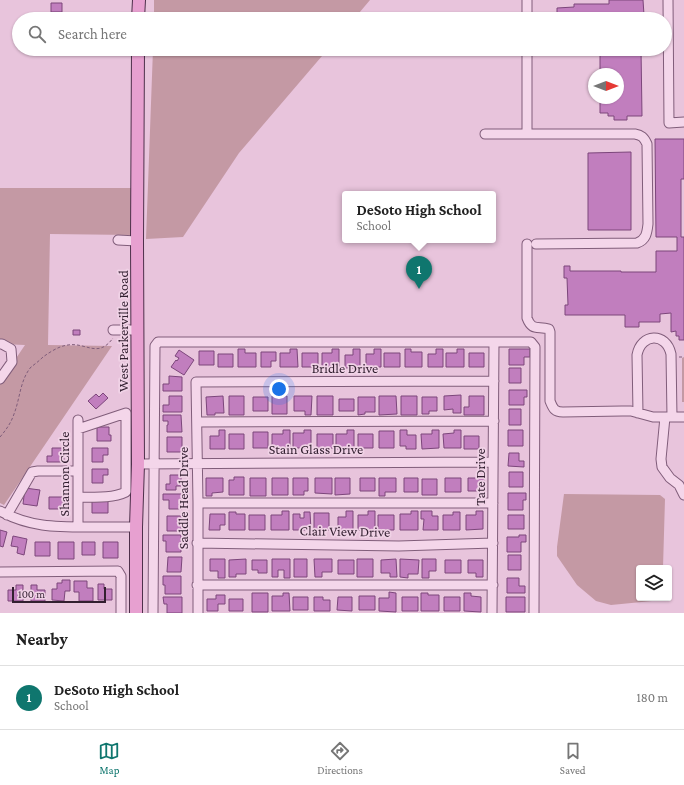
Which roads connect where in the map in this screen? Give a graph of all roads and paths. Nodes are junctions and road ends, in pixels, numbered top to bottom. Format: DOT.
graph roads {
  1 [pos="138,0"];
  2 [pos="527,0"];
  3 [pos="668,0"];
  4 [pos="138,12"];
  5 [pos="527,12"];
  6 [pos="668,12"];
  7 [pos="138,56"];
  8 [pos="527,56"];
  9 [pos="668,56"];
  10 [pos="684,122"];
  11 [pos="527,133"];
  12 [pos="485,134"];
  13 [pos="118,240"];
  14 [pos="137,241"];
  15 [pos="115,330"];
  16 [pos="137,330"];
  17 [pos="494,342"];
  18 [pos="0,344"];
  19 [pos="675,357"];
  20 [pos="683,357"];
  21 [pos="0,380"];
  22 [pos="494,381"];
  23 [pos="196,382"];
  24 [pos="638,413"];
  25 [pos="668,417"];
  26 [pos="684,417"];
  27 [pos="197,422"];
  28 [pos="494,422"];
  29 [pos="0,437"];
  30 [pos="493,462"];
  31 [pos="197,463"];
  32 [pos="138,464"];
  33 [pos="155,464"];
  34 [pos="78,471"];
  35 [pos="684,495"];
  36 [pos="78,497"];
  37 [pos="198,503"];
  38 [pos="493,503"];
  39 [pos="3,513"];
  40 [pos="78,527"];
  41 [pos="136,527"];
  42 [pos="197,543"];
  43 [pos="493,543"];
  44 [pos="0,572"];
  45 [pos="197,585"];
  46 [pos="493,585"];
  47 [pos="121,613"];
  48 [pos="136,613"];
  49 [pos="153,613"];
  50 [pos="198,613"];
  51 [pos="492,613"];
  52 [pos="534,613"];
  1 -- 4 [label="main road"];
  2 -- 5 [label="street"];
  3 -- 6 [label="street"];
  7 -- 14 [label="main road, West Parkerville Road"];
  8 -- 11 [label="street"];
  9 -- 10 [label="street"];
  11 -- 12 [label="street"];
  11 -- 24 [label="street"];
  13 -- 14 [label="street"];
  14 -- 16 [label="main road, West Parkerville Road"];
  15 -- 16 [label="street"];
  15 -- 29 [label="path"];
  16 -- 32 [label="main road, West Parkerville Road"];
  17 -- 22 [label="street, Tate Drive"];
  17 -- 33 [label="street"];
  17 -- 52 [label="street"];
  18 -- 21 [label="street"];
  19 -- 20 [label="path"];
  22 -- 23 [label="street, Bridle Drive"];
  22 -- 28 [label="street, Tate Drive"];
  23 -- 27 [label="street, Saddle Head Drive"];
  24 -- 25 [label="street"];
  24 -- 25 [label="street"];
  25 -- 26 [label="street"];
  25 -- 35 [label="street"];
  27 -- 28 [label="street"];
  27 -- 31 [label="street, Saddle Head Drive"];
  28 -- 30 [label="street, Tate Drive"];
  30 -- 31 [label="street, Stain Glass Drive"];
  30 -- 38 [label="street, Tate Drive"];
  31 -- 33 [label="street, Stain Glass Drive"];
  31 -- 37 [label="street, Saddle Head Drive"];
  32 -- 33 [label="street, Stain Glass Drive"];
  32 -- 41 [label="main road, West Parkerville Road"];
  33 -- 49 [label="street"];
  34 -- 36 [label="street, Shannon Circle"];
  34 -- 36 [label="street, Shannon Circle"];
  34 -- 39 [label="street"];
  36 -- 40 [label="street, Shannon Circle"];
  37 -- 38 [label="street"];
  37 -- 42 [label="street, Saddle Head Drive"];
  38 -- 43 [label="street, Tate Drive"];
  39 -- 40 [label="street"];
  40 -- 41 [label="street"];
  41 -- 48 [label="main road, West Parkerville Road"];
  42 -- 43 [label="street, Clair View Drive"];
  42 -- 45 [label="street, Saddle Head Drive"];
  43 -- 46 [label="street, Tate Drive"];
  44 -- 47 [label="street"];
  45 -- 46 [label="street"];
  45 -- 50 [label="street, Saddle Head Drive"];
  46 -- 51 [label="street, Tate Drive"];
}
